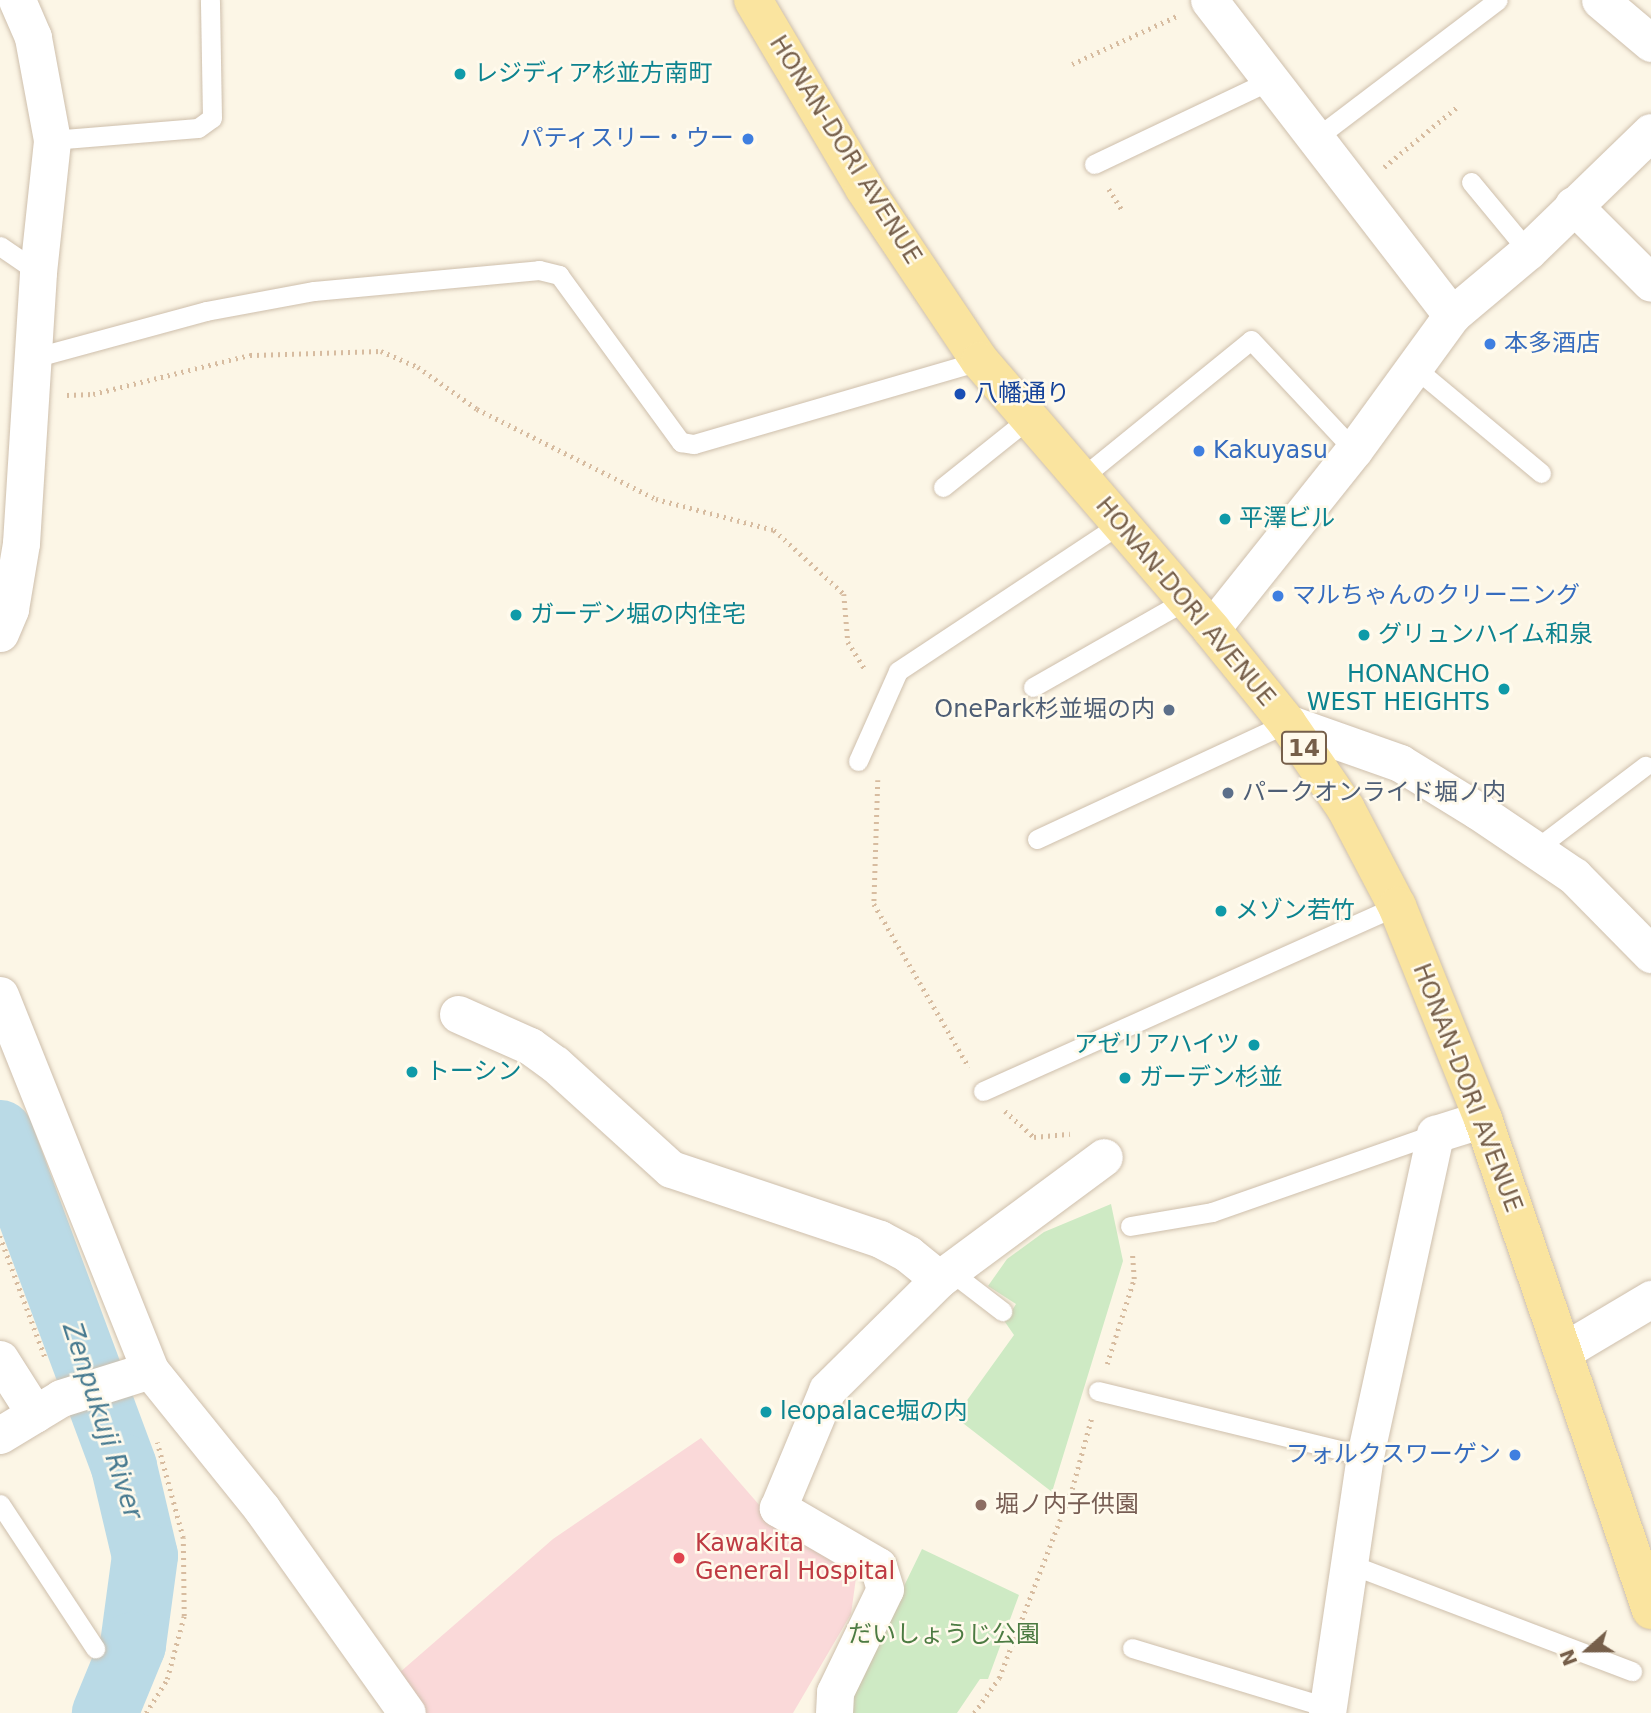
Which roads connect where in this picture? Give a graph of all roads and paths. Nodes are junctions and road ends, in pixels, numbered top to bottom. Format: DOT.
graph roads {
  1 [pos="17,0"];
  2 [pos="210,0"];
  3 [pos="754,0"];
  4 [pos="1210,0"];
  5 [pos="1498,0"];
  6 [pos="1600,0"];
  7 [pos="1651,43"];
  8 [pos="1072,64"];
  9 [pos="1271,80"];
  10 [pos="1457,107"];
  11 [pos="1651,132"];
  12 [pos="1316,138"];
  13 [pos="52,140"];
  14 [pos="1094,164"];
  15 [pos="1471,182"];
  16 [pos="1356,189"];
  17 [pos="1573,205"];
  18 [pos="0,246"];
  19 [pos="1528,251"];
  20 [pos="38,272"];
  21 [pos="1651,283"];
  22 [pos="1452,315"];
  23 [pos="33,358"];
  24 [pos="980,362"];
  25 [pos="1415,368"];
  26 [pos="31,397"];
  27 [pos="1028,419"];
  28 [pos="1354,450"];
  29 [pos="1541,472"];
  30 [pos="1080,479"];
  31 [pos="943,486"];
  32 [pos="1120,524"];
  33 [pos="1186,600"];
  34 [pos="1211,629"];
  35 [pos="0,633"];
  36 [pos="866,671"];
  37 [pos="1033,687"];
  38 [pos="1287,723"];
  39 [pos="858,761"];
  40 [pos="1645,766"];
  41 [pos="1037,839"];
  42 [pos="1534,851"];
  43 [pos="1397,905"];
  44 [pos="1650,951"];
  45 [pos="0,996"];
  46 [pos="458,1014"];
  47 [pos="983,1091"];
  48 [pos="1483,1119"];
  49 [pos="1435,1134"];
  50 [pos="1104,1157"];
  51 [pos="1130,1226"];
  52 [pos="0,1236"];
  53 [pos="945,1275"];
  54 [pos="1651,1299"];
  55 [pos="1002,1311"];
  56 [pos="1562,1352"];
  57 [pos="0,1359"];
  58 [pos="141,1373"];
  59 [pos="1098,1391"];
  60 [pos="48,1406"];
  61 [pos="0,1435"];
  62 [pos="155,1437"];
  63 [pos="1366,1456"];
  64 [pos="0,1504"];
  65 [pos="1347,1563"];
  66 [pos="1651,1610"];
  67 [pos="1132,1647"];
  68 [pos="96,1648"];
  69 [pos="1632,1671"];
  70 [pos="1331,1712"];
  71 [pos="146,1713"];
  72 [pos="407,1713"];
  73 [pos="834,1713"];
  1 -- 13 [label="street"];
  2 -- 13 [label="lane"];
  3 -- 24 [label="main road, HONAN-DORI AVENUE / 14"];
  4 -- 8 [label="path"];
  4 -- 9 [label="street"];
  5 -- 12 [label="lane"];
  6 -- 7 [label="street"];
  9 -- 12 [label="street"];
  9 -- 14 [label="lane"];
  10 -- 16 [label="path"];
  11 -- 17 [label="street"];
  12 -- 16 [label="street"];
  13 -- 20 [label="street"];
  15 -- 19 [label="lane"];
  16 -- 22 [label="street"];
  17 -- 19 [label="street"];
  17 -- 21 [label="street"];
  18 -- 20 [label="lane"];
  19 -- 22 [label="street"];
  20 -- 23 [label="street"];
  22 -- 25 [label="street"];
  23 -- 24 [label="lane"];
  23 -- 26 [label="street"];
  24 -- 27 [label="main road, HONAN-DORI AVENUE / 14"];
  25 -- 28 [label="street"];
  25 -- 29 [label="lane"];
  26 -- 35 [label="street"];
  26 -- 36 [label="path"];
  27 -- 30 [label="main road, HONAN-DORI AVENUE / 14"];
  27 -- 31 [label="lane"];
  28 -- 30 [label="lane"];
  28 -- 34 [label="street"];
  30 -- 32 [label="main road, HONAN-DORI AVENUE / 14"];
  32 -- 33 [label="main road, HONAN-DORI AVENUE / 14"];
  32 -- 39 [label="lane"];
  33 -- 34 [label="main road, HONAN-DORI AVENUE / 14"];
  33 -- 37 [label="lane"];
  34 -- 38 [label="main road, HONAN-DORI AVENUE / 14"];
  38 -- 41 [label="lane"];
  38 -- 42 [label="street"];
  38 -- 43 [label="main road, HONAN-DORI AVENUE / 14"];
  40 -- 42 [label="lane"];
  42 -- 44 [label="street"];
  43 -- 47 [label="lane"];
  43 -- 48 [label="main road, HONAN-DORI AVENUE / 14"];
  45 -- 58 [label="street"];
  46 -- 53 [label="street"];
  48 -- 49 [label="street"];
  48 -- 56 [label="main road, HONAN-DORI AVENUE / 14"];
  49 -- 51 [label="lane"];
  49 -- 63 [label="street"];
  50 -- 53 [label="street"];
  52 -- 60 [label="path"];
  53 -- 55 [label="lane"];
  53 -- 73 [label="street"];
  54 -- 56 [label="street"];
  56 -- 66 [label="main road, HONAN-DORI AVENUE / 14"];
  57 -- 60 [label="street"];
  58 -- 60 [label="street"];
  58 -- 72 [label="street"];
  59 -- 63 [label="lane"];
  60 -- 61 [label="street"];
  62 -- 71 [label="path"];
  63 -- 65 [label="street"];
  64 -- 68 [label="lane"];
  65 -- 69 [label="lane"];
  65 -- 70 [label="street"];
  67 -- 70 [label="lane"];
}
